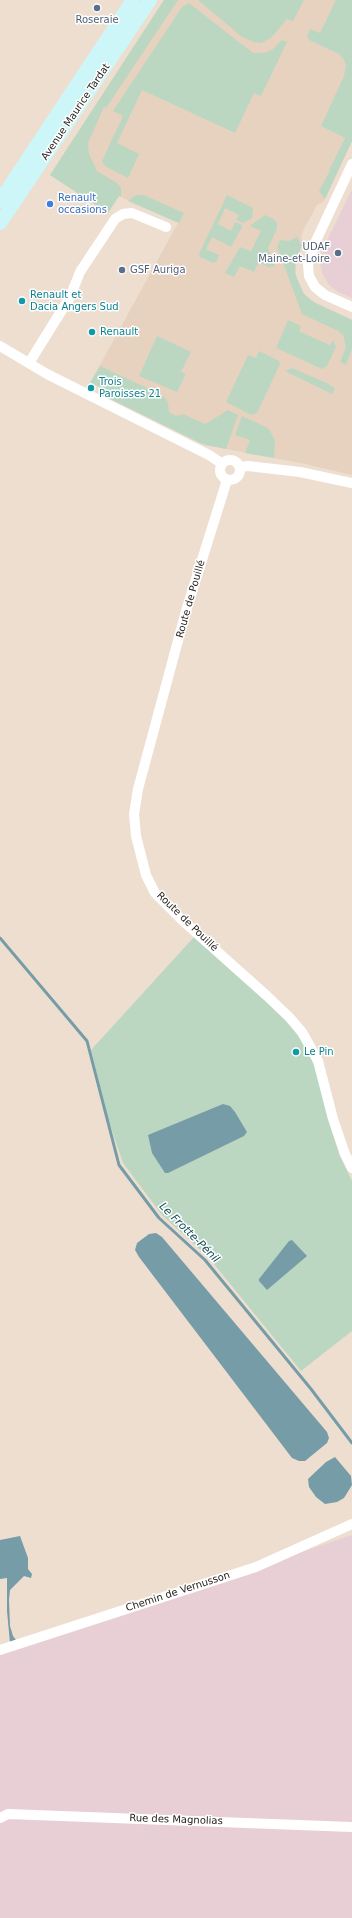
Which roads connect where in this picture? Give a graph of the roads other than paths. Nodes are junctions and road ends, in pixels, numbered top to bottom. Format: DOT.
graph roads {
  1 [pos="133,0"];
  2 [pos="150,0"];
  3 [pos="352,164"];
  4 [pos="0,201"];
  5 [pos="0,223"];
  6 [pos="166,227"];
  7 [pos="352,307"];
  8 [pos="0,346"];
  9 [pos="29,363"];
  10 [pos="221,463"];
  11 [pos="240,468"];
  12 [pos="227,480"];
  13 [pos="352,483"];
  14 [pos="352,1168"];
  15 [pos="352,1524"];
  16 [pos="0,1650"];
  17 [pos="0,1818"];
  18 [pos="352,1827"];
  1 -- 4 [label="street, Avenue Maurice Tardat"];
  2 -- 5 [label="street, Avenue Maurice Tardat"];
  3 -- 7 [label="street"];
  6 -- 9 [label="street"];
  8 -- 9 [label="street"];
  9 -- 10 [label="street"];
  10 -- 11 [label="street"];
  10 -- 12 [label="street"];
  11 -- 12 [label="street"];
  11 -- 13 [label="street"];
  12 -- 14 [label="street, Route de Pouillé"];
  15 -- 16 [label="street, Chemin de Vernusson"];
  17 -- 18 [label="street, Rue des Magnolias"];
}
